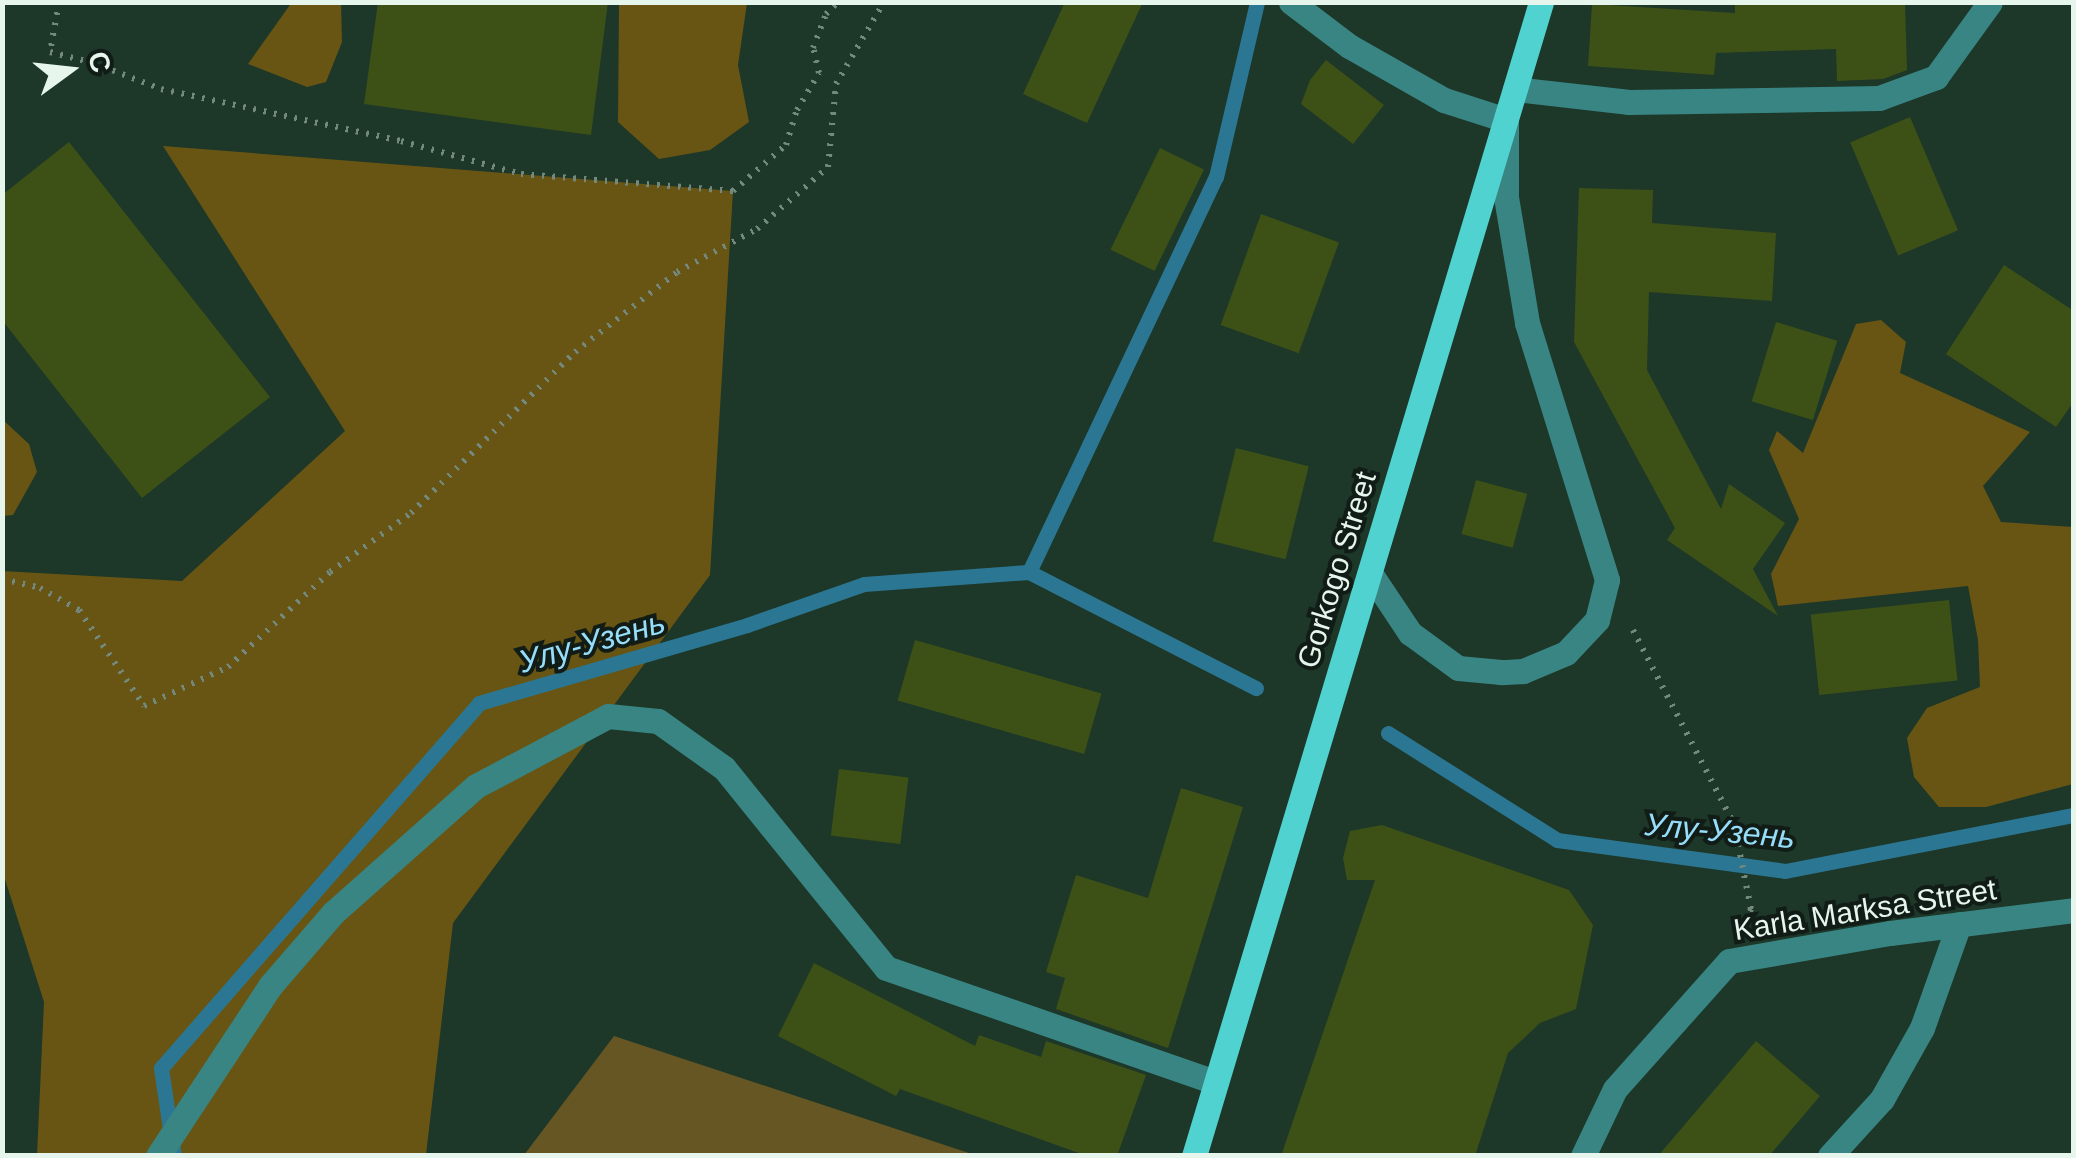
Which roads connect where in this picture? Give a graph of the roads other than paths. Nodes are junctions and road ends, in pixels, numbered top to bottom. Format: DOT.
graph roads {
  1 [pos="1291,2"];
  2 [pos="1541,2"];
  3 [pos="1990,2"];
  4 [pos="1515,89"];
  5 [pos="1506,120"];
  6 [pos="1370,573"];
  7 [pos="2074,910"];
  8 [pos="1959,924"];
  9 [pos="1216,1082"];
  10 [pos="158,1156"];
  11 [pos="1194,1156"];
  12 [pos="1583,1156"];
  13 [pos="1830,1156"];
  1 -- 5 [label="street"];
  2 -- 4 [label="main road, Gorkogo Street"];
  3 -- 4 [label="street"];
  4 -- 5 [label="main road, Gorkogo Street"];
  5 -- 6 [label="main road, Gorkogo Street"];
  5 -- 6 [label="street"];
  6 -- 9 [label="main road, Gorkogo Street"];
  7 -- 8 [label="street, Karla Marksa Street"];
  8 -- 12 [label="street, Karla Marksa Street"];
  8 -- 13 [label="street"];
  9 -- 10 [label="street"];
  9 -- 11 [label="main road, Gorkogo Street"];
}
